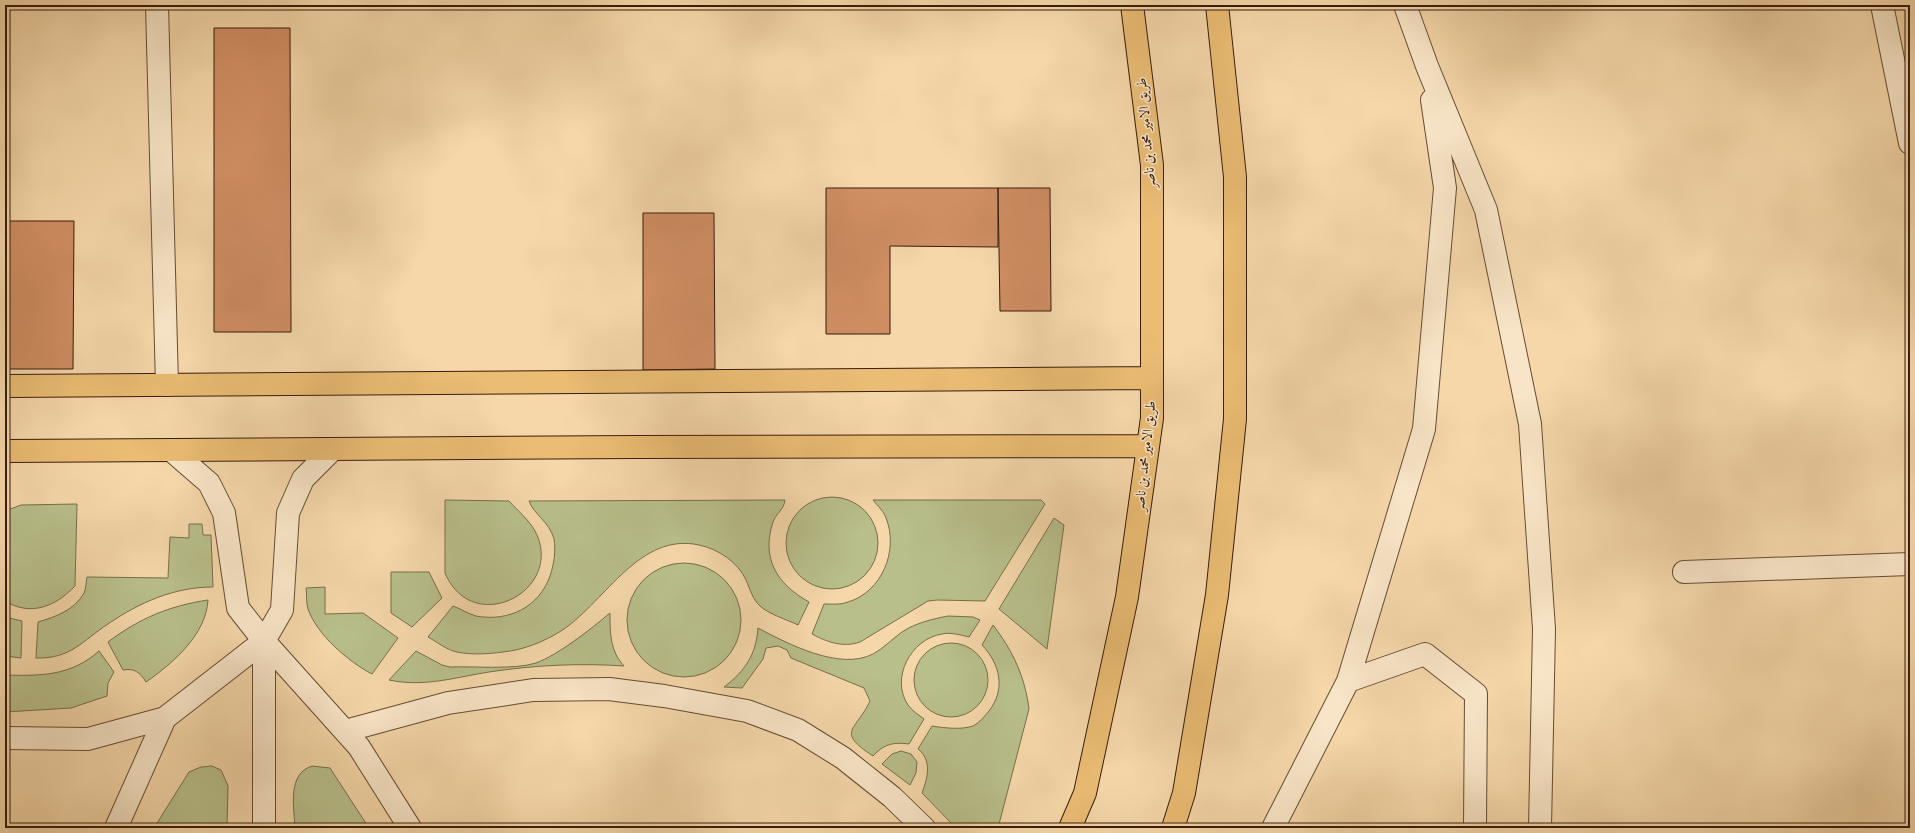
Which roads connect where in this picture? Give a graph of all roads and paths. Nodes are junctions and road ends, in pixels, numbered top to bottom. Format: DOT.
graph roads {
  1 [pos="157,5"];
  2 [pos="1132,5"];
  3 [pos="1217,5"];
  4 [pos="1405,5"];
  5 [pos="1882,5"];
  6 [pos="1901,46"];
  7 [pos="1427,66"];
  8 [pos="1910,143"];
  9 [pos="1152,378"];
  10 [pos="167,385"];
  11 [pos="5,386"];
  12 [pos="1148,446"];
  13 [pos="333,449"];
  14 [pos="170,450"];
  15 [pos="5,451"];
  16 [pos="1910,564"];
  17 [pos="1684,572"];
  18 [pos="264,641"];
  19 [pos="1348,681"];
  20 [pos="165,718"];
  21 [pos="345,731"];
  22 [pos="5,738"];
  23 [pos="116,828"];
  24 [pos="264,828"];
  25 [pos="410,828"];
  26 [pos="924,828"];
  27 [pos="1070,828"];
  28 [pos="1172,828"];
  29 [pos="1273,828"];
  30 [pos="1475,828"];
  31 [pos="1540,828"];
  1 -- 10 [label="street"];
  2 -- 9 [label="main road, طريق الامير محمد بن ناصر"];
  3 -- 28 [label="main road"];
  4 -- 7 [label="street"];
  5 -- 6 [label="street"];
  6 -- 8 [label="street"];
  7 -- 19 [label="street"];
  7 -- 31 [label="street"];
  9 -- 10 [label="main road"];
  9 -- 12 [label="main road, طريق الامير محمد بن ناصر"];
  10 -- 11 [label="main road"];
  12 -- 13 [label="main road"];
  12 -- 27 [label="main road, طريق الامير محمد بن ناصر"];
  13 -- 14 [label="main road"];
  13 -- 18 [label="street"];
  14 -- 15 [label="main road"];
  14 -- 18 [label="street"];
  16 -- 17 [label="street"];
  18 -- 20 [label="street"];
  18 -- 21 [label="street"];
  18 -- 24 [label="street"];
  19 -- 29 [label="street"];
  19 -- 30 [label="street"];
  20 -- 22 [label="street"];
  20 -- 23 [label="street"];
  21 -- 25 [label="street"];
  21 -- 26 [label="street"];
}
